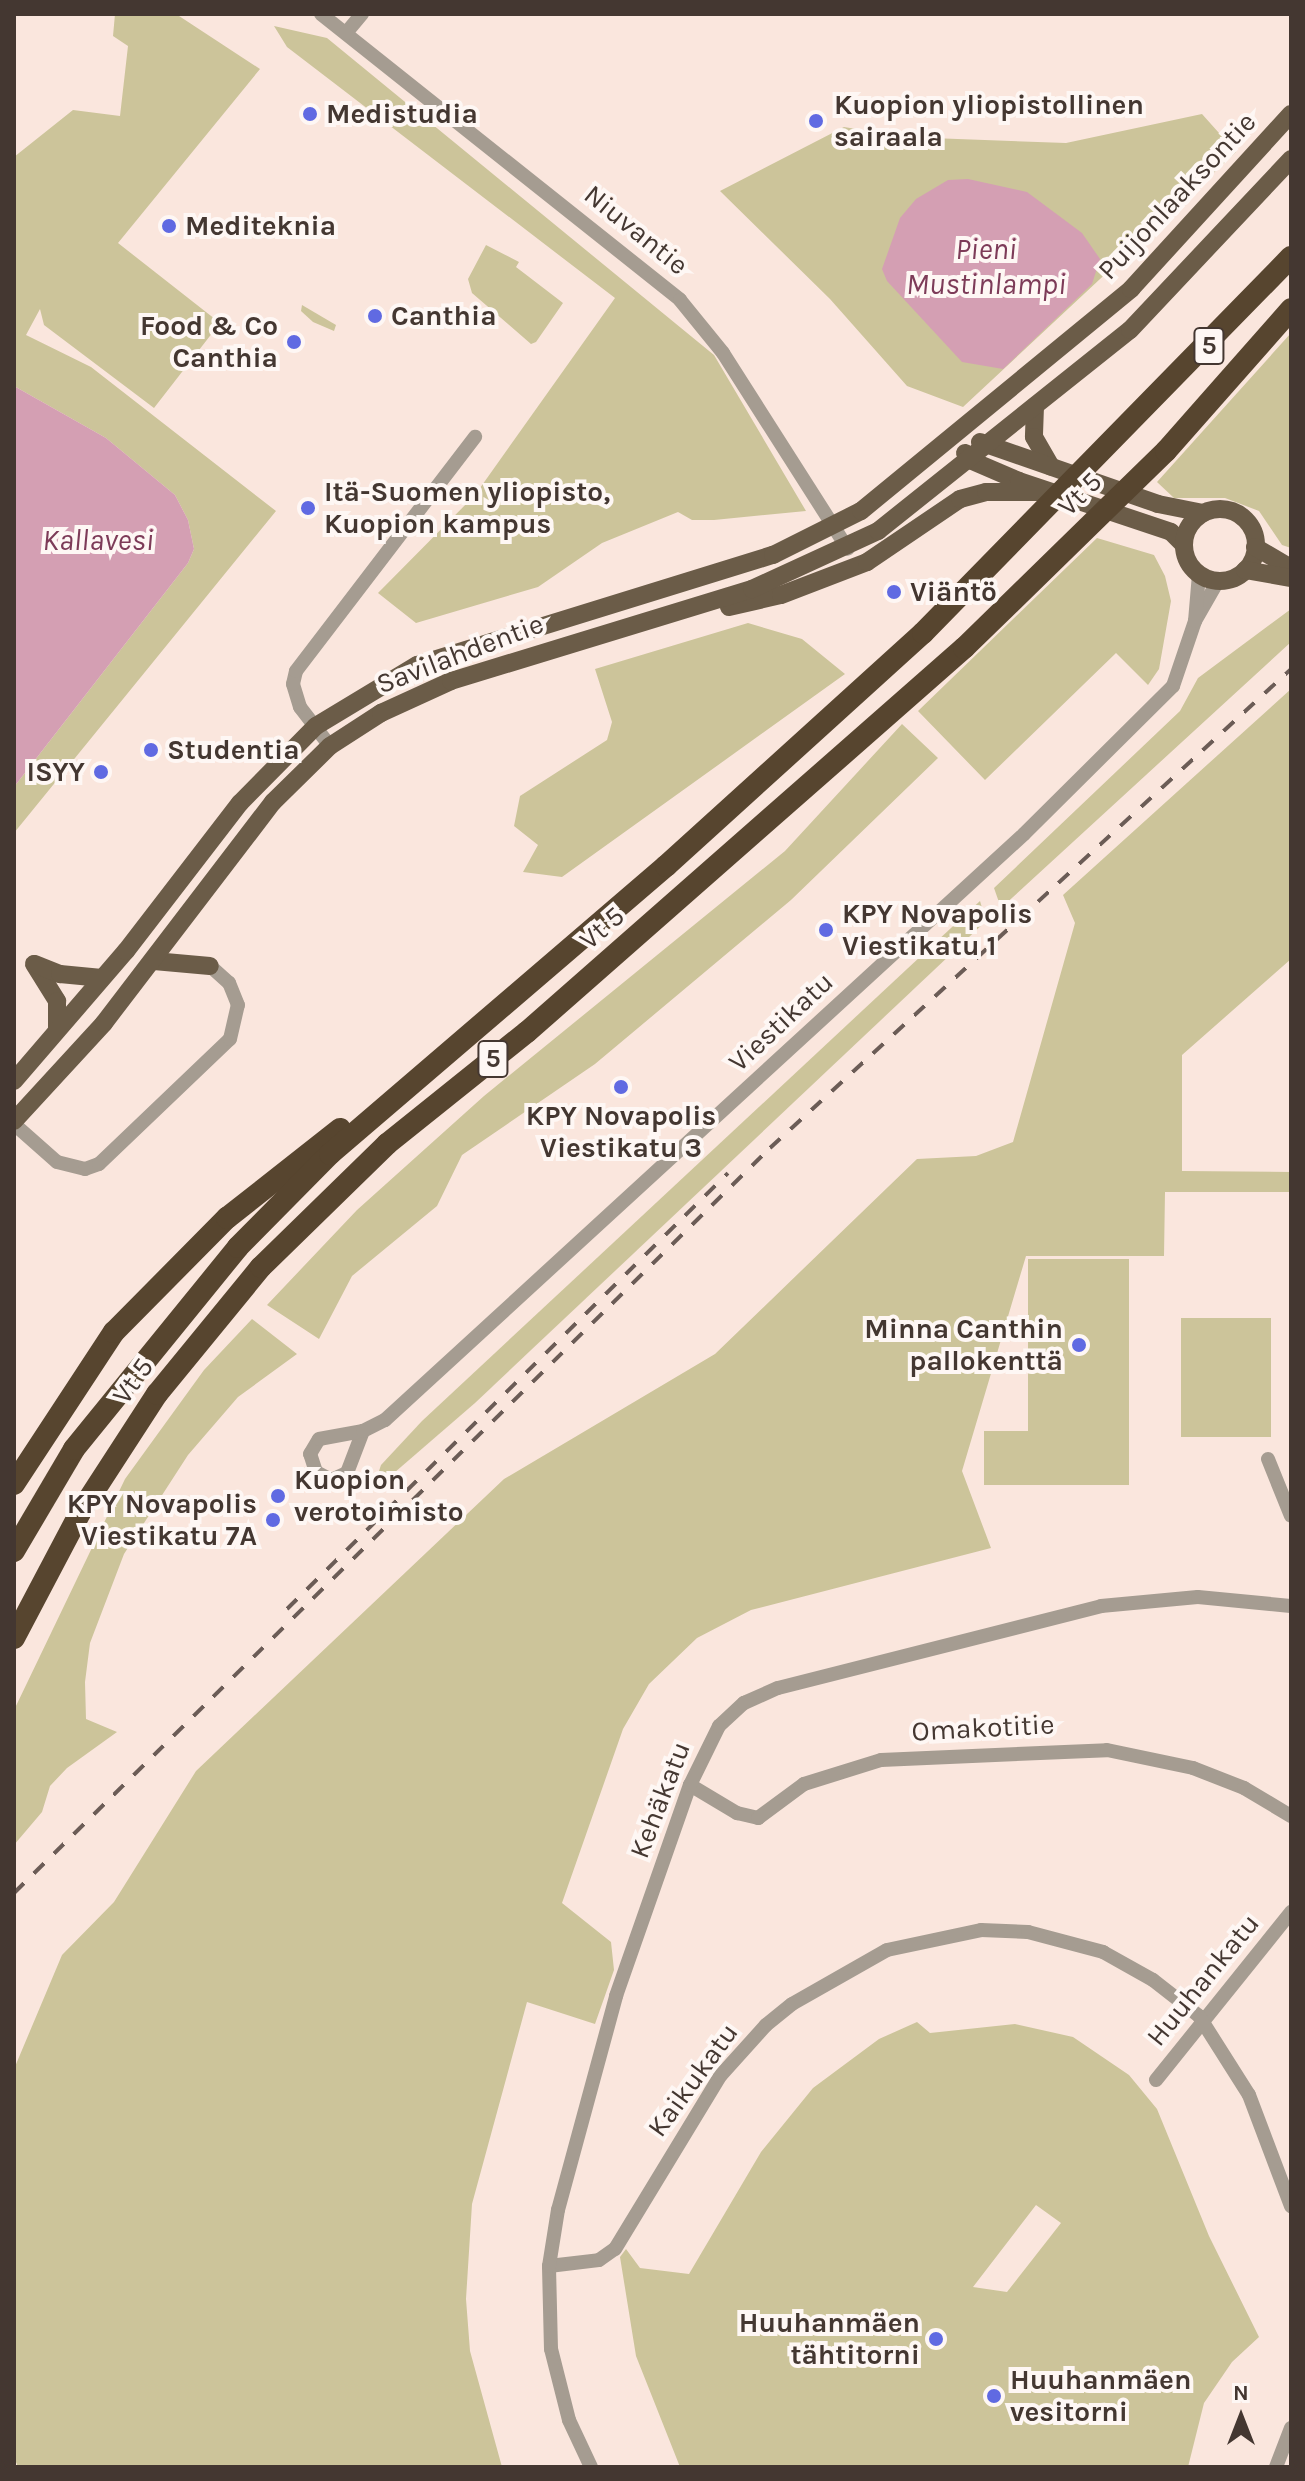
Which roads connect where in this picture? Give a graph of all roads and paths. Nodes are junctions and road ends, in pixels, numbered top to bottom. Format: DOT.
graph roads {
  1 [pos="321,14"];
  2 [pos="362,14"];
  3 [pos="346,33"];
  4 [pos="1291,114"];
  5 [pos="1291,159"];
  6 [pos="1291,257"];
  7 [pos="1291,309"];
  8 [pos="1035,406"];
  9 [pos="475,437"];
  10 [pos="954,437"];
  11 [pos="989,444"];
  12 [pos="970,460"];
  13 [pos="1051,467"];
  14 [pos="1050,492"];
  15 [pos="1203,513"];
  16 [pos="832,528"];
  17 [pos="1184,545"];
  18 [pos="1255,547"];
  19 [pos="848,549"];
  20 [pos="1291,568"];
  21 [pos="1245,570"];
  22 [pos="1199,574"];
  23 [pos="1291,578"];
  24 [pos="1218,581"];
  25 [pos="1195,621"];
  26 [pos="630,625"];
  27 [pos="316,726"];
  28 [pos="330,746"];
  29 [pos="181,926"];
  30 [pos="154,961"];
  31 [pos="210,966"];
  32 [pos="102,978"];
  33 [pos="57,1029"];
  34 [pos="14,1081"];
  35 [pos="411,1083"];
  36 [pos="17,1119"];
  37 [pos="363,1431"];
  38 [pos="1268,1459"];
  39 [pos="14,1484"];
  40 [pos="1291,1516"];
  41 [pos="14,1551"];
  42 [pos="1291,1606"];
  43 [pos="14,1638"];
  44 [pos="690,1785"];
  45 [pos="1291,1816"];
  46 [pos="1291,1912"];
  47 [pos="1204,2020"];
  48 [pos="1156,2080"];
  49 [pos="1291,2206"];
  50 [pos="549,2266"];
  51 [pos="1291,2428"];
  52 [pos="591,2467"];
  53 [pos="1276,2467"];
  1 -- 3 [label="street, Niuvantie"];
  2 -- 3 [label="street"];
  3 -- 16 [label="street, Niuvantie"];
  4 -- 10 [label="main road, Puijonlaaksontie"];
  5 -- 8 [label="main road, Puijonlaaksontie"];
  6 -- 35 [label="highway, Vt 5 / 5"];
  7 -- 43 [label="highway, Vt 5 / 5"];
  8 -- 11 [label="main road, Puijonlaaksontie"];
  8 -- 13 [label="main road"];
  9 -- 27 [label="street"];
  10 -- 11 [label="main road"];
  10 -- 12 [label="main road"];
  10 -- 16 [label="main road, Savilahdentie"];
  11 -- 12 [label="main road, Puijonlaaksontie"];
  11 -- 13 [label="main road"];
  12 -- 14 [label="main road"];
  12 -- 19 [label="main road, Savilahdentie"];
  13 -- 15 [label="main road"];
  14 -- 17 [label="main road"];
  14 -- 26 [label="main road"];
  15 -- 17 [label="main road"];
  15 -- 18 [label="main road"];
  16 -- 19 [label="street, Niuvantie"];
  16 -- 27 [label="main road, Savilahdentie"];
  17 -- 22 [label="main road"];
  18 -- 20 [label="main road"];
  18 -- 21 [label="main road"];
  19 -- 26 [label="main road, Savilahdentie"];
  21 -- 23 [label="main road"];
  21 -- 24 [label="main road"];
  22 -- 24 [label="main road"];
  22 -- 25 [label="street, Viestikatu"];
  24 -- 25 [label="street, Viestikatu"];
  25 -- 37 [label="street, Viestikatu"];
  26 -- 28 [label="main road, Savilahdentie"];
  27 -- 28 [label="street"];
  27 -- 32 [label="main road, Savilahdentie"];
  28 -- 29 [label="main road, Savilahdentie"];
  29 -- 30 [label="main road, Savilahdentie"];
  29 -- 31 [label="main road"];
  30 -- 31 [label="main road"];
  30 -- 36 [label="main road, Savilahdentie"];
  31 -- 36 [label="street"];
  32 -- 33 [label="main road, Savilahdentie"];
  32 -- 33 [label="main road"];
  33 -- 34 [label="main road, Savilahdentie"];
  35 -- 39 [label="highway"];
  35 -- 41 [label="highway, Vt 5 / 5"];
  38 -- 40 [label="street"];
  42 -- 44 [label="street, Kehäkatu"];
  44 -- 45 [label="street, Omakotitie"];
  44 -- 50 [label="street, Kehäkatu"];
  46 -- 47 [label="street, Huuhankatu"];
  47 -- 48 [label="street, Huuhankatu"];
  47 -- 49 [label="street, Kaikukatu"];
  47 -- 50 [label="street, Kaikukatu"];
  50 -- 52 [label="street, Kehäkatu"];
  51 -- 53 [label="street"];
}
